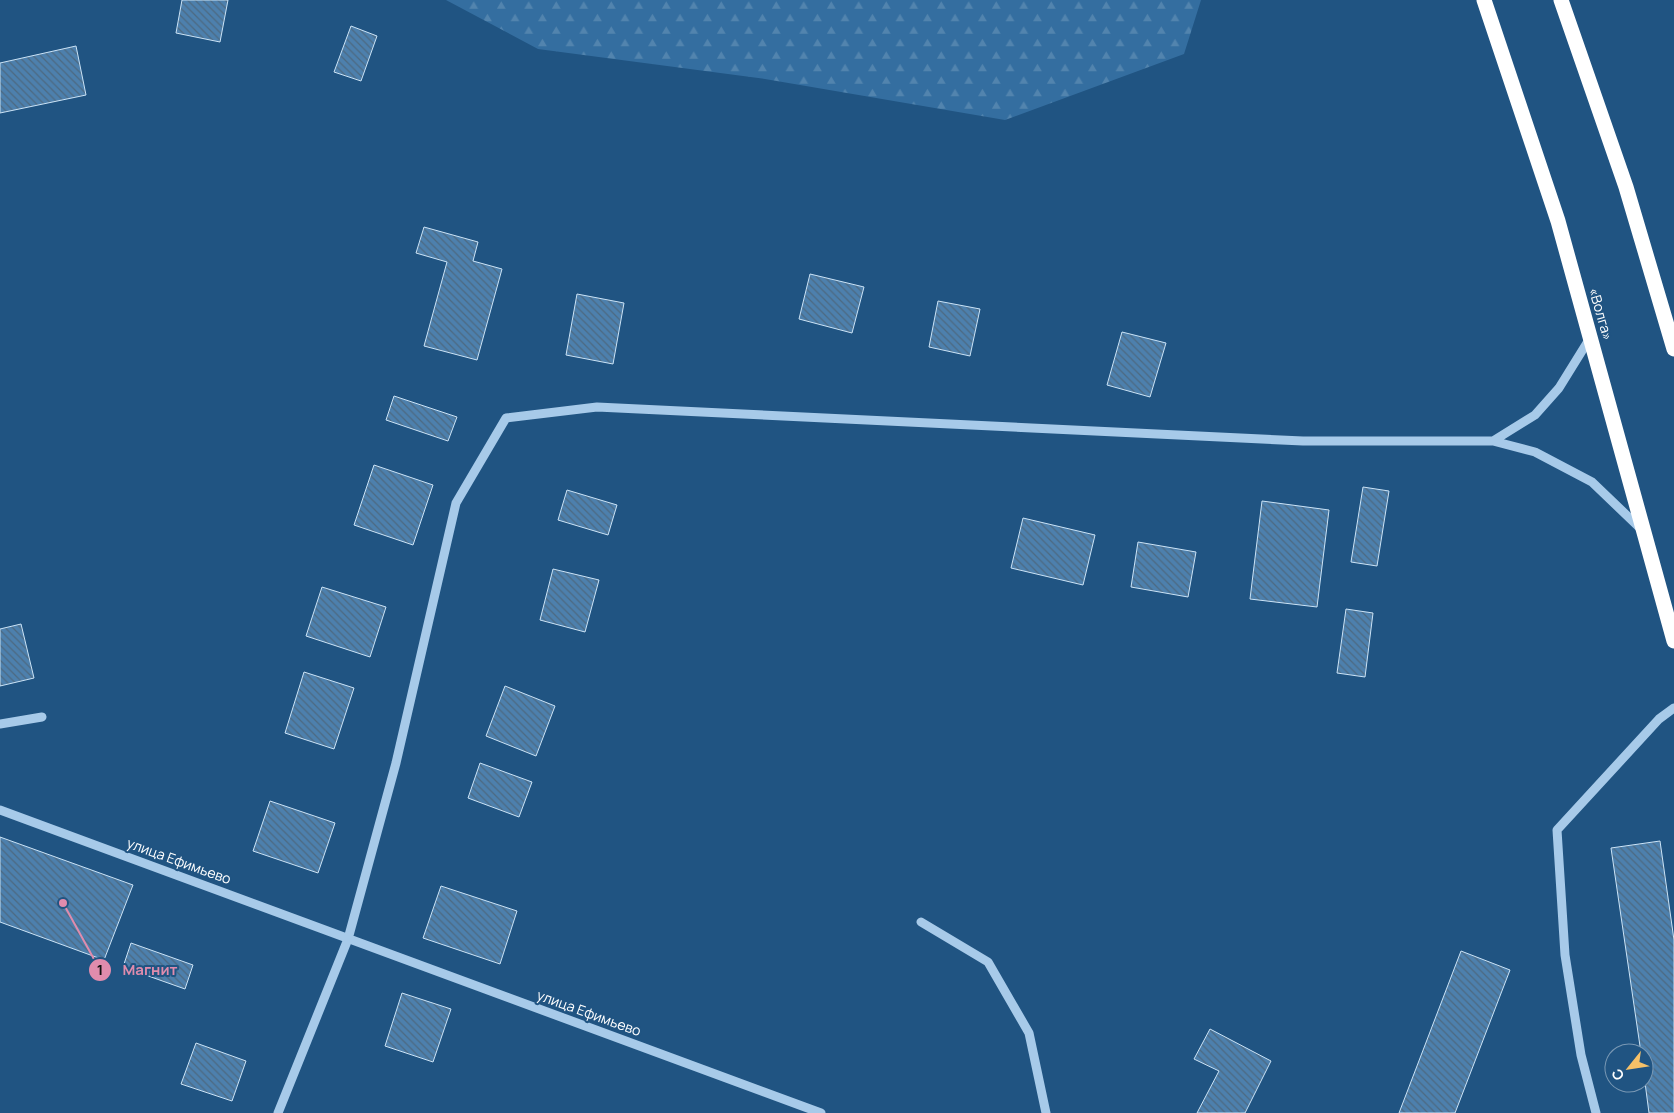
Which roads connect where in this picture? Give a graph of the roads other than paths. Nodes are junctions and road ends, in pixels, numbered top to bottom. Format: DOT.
graph roads {
  1 [pos="1484,0"];
  2 [pos="1561,0"];
  3 [pos="1590,338"];
  4 [pos="1674,349"];
  5 [pos="1493,441"];
  6 [pos="1645,534"];
  7 [pos="1674,641"];
  8 [pos="1674,708"];
  9 [pos="42,716"];
  10 [pos="0,724"];
  11 [pos="0,810"];
  12 [pos="921,922"];
  13 [pos="348,939"];
  14 [pos="278,1113"];
  15 [pos="821,1113"];
  16 [pos="1046,1113"];
  17 [pos="1596,1113"];
  1 -- 3 [label="highway, «Волга»"];
  2 -- 4 [label="highway"];
  3 -- 5 [label="street"];
  3 -- 6 [label="highway, «Волга»"];
  5 -- 6 [label="street"];
  5 -- 13 [label="street"];
  6 -- 7 [label="highway, «Волга»"];
  8 -- 17 [label="street"];
  9 -- 10 [label="street"];
  11 -- 13 [label="street, улица Ефимьево"];
  12 -- 16 [label="street"];
  13 -- 14 [label="street"];
  13 -- 15 [label="street, улица Ефимьево"];
}
